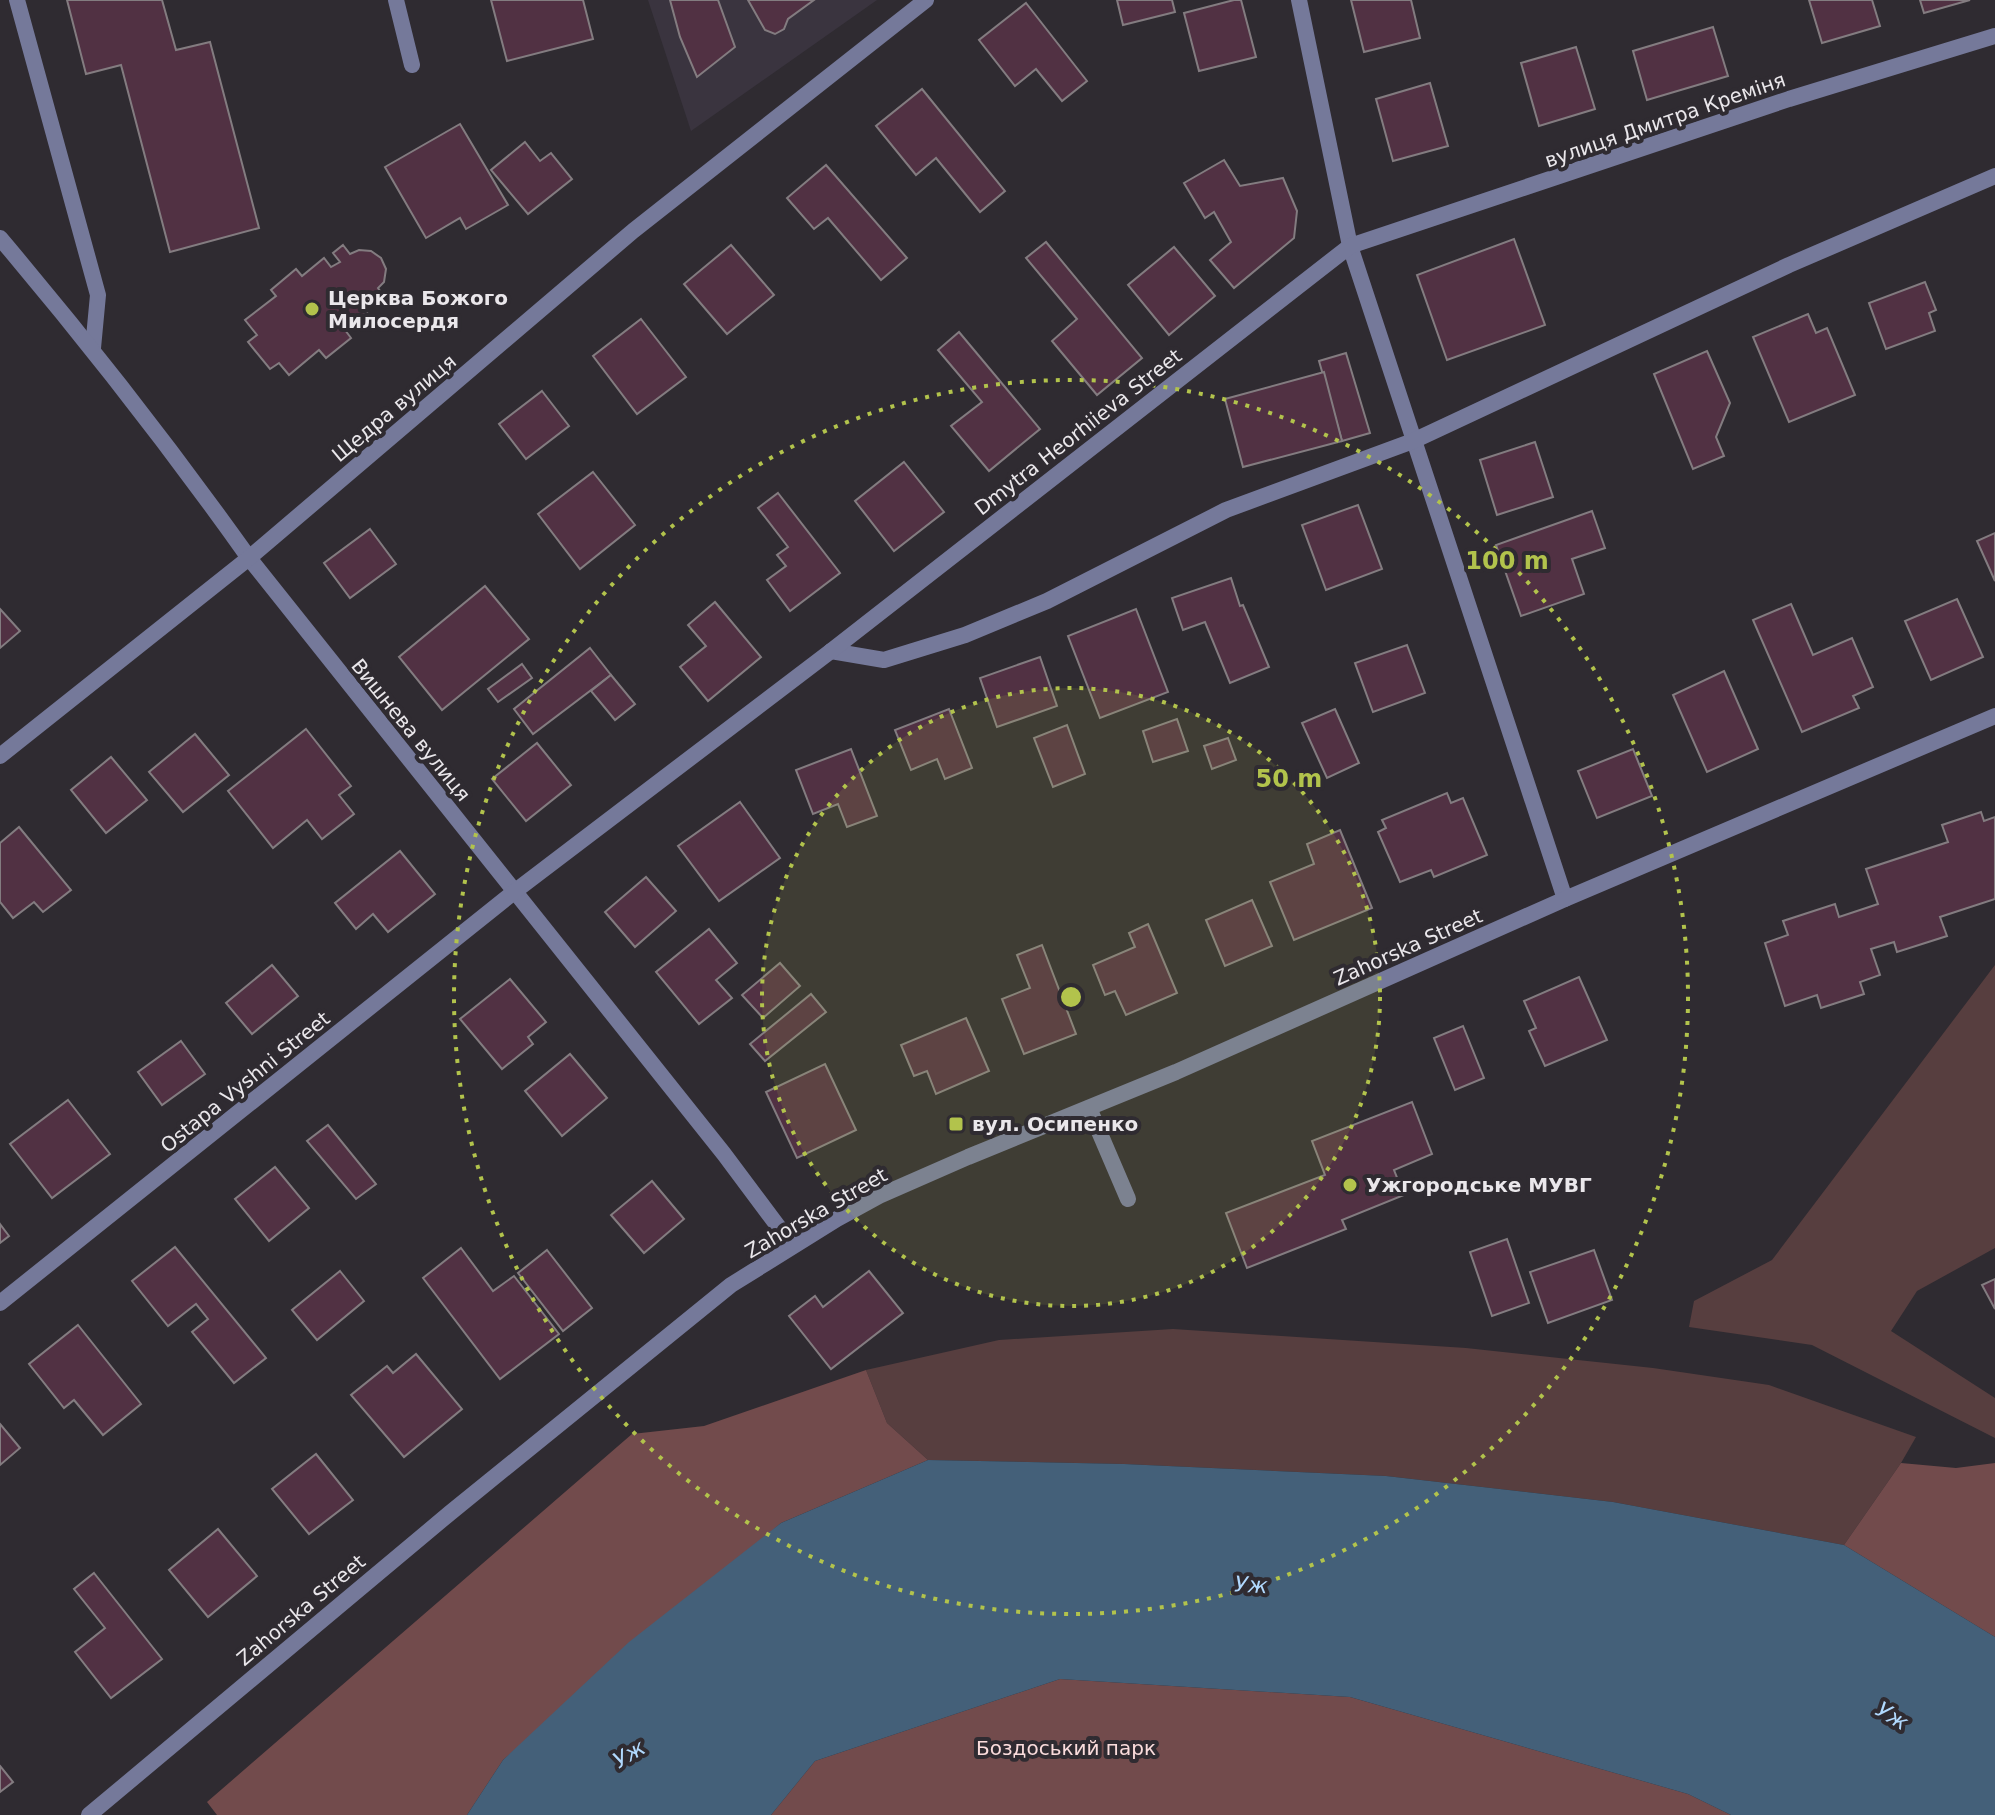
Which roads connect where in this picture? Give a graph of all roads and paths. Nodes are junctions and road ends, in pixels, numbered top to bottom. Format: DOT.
graph roads {
  1 [pos="17,0"];
  2 [pos="396,0"];
  3 [pos="926,0"];
  4 [pos="1299,0"];
  5 [pos="1995,36"];
  6 [pos="412,65"];
  7 [pos="1995,176"];
  8 [pos="0,238"];
  9 [pos="1350,246"];
  10 [pos="93,348"];
  11 [pos="1413,441"];
  12 [pos="249,558"];
  13 [pos="831,651"];
  14 [pos="1995,716"];
  15 [pos="0,756"];
  16 [pos="514,892"];
  17 [pos="1565,899"];
  18 [pos="1089,1108"];
  19 [pos="1128,1199"];
  20 [pos="792,1245"];
  21 [pos="0,1303"];
  22 [pos="89,1815"];
  1 -- 10 [label="street"];
  2 -- 6 [label="street"];
  3 -- 12 [label="street, Щедра вулиця"];
  4 -- 9 [label="street"];
  5 -- 9 [label="street, вулиця Дмитра Креміня"];
  7 -- 11 [label="street"];
  8 -- 10 [label="street, Вишнева вулиця"];
  9 -- 11 [label="street"];
  9 -- 13 [label="street, Dmytra Heorhiieva Street"];
  10 -- 12 [label="street, Вишнева вулиця"];
  11 -- 13 [label="street"];
  11 -- 17 [label="street"];
  12 -- 15 [label="street, Щедра вулиця"];
  12 -- 16 [label="street, Вишнева вулиця"];
  13 -- 16 [label="street, Dmytra Heorhiieva Street"];
  14 -- 17 [label="street, Zahorska Street"];
  16 -- 20 [label="street, Вишнева вулиця"];
  16 -- 21 [label="street, Ostapa Vyshni Street"];
  17 -- 18 [label="street, Zahorska Street"];
  18 -- 19 [label="street"];
  18 -- 20 [label="street, Zahorska Street"];
  20 -- 22 [label="street, Zahorska Street"];
}
